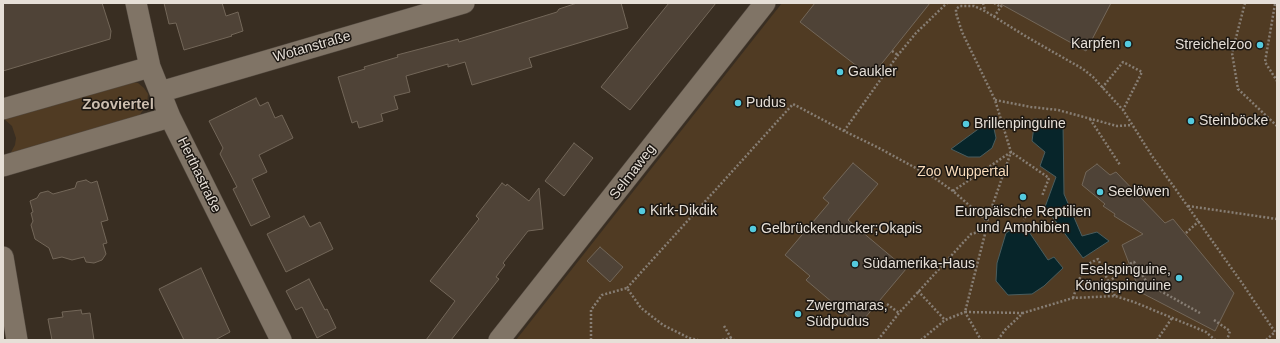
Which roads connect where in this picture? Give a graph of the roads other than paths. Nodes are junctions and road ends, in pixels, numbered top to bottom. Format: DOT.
graph roads {
  1 [pos="136,3"];
  2 [pos="464,3"];
  3 [pos="765,3"];
  4 [pos="150,67"];
  5 [pos="160,92"];
  6 [pos="3,109"];
  7 [pos="170,117"];
  8 [pos="3,166"];
  9 [pos="3,258"];
  10 [pos="17,340"];
  11 [pos="281,340"];
  12 [pos="499,340"];
  1 -- 4 [label="street, Herthastraße"];
  2 -- 5 [label="street, Wotanstraße"];
  3 -- 12 [label="street, Selmaweg"];
  4 -- 5 [label="street, Herthastraße"];
  4 -- 6 [label="street"];
  5 -- 7 [label="street, Herthastraße"];
  7 -- 8 [label="street"];
  7 -- 11 [label="street, Herthastraße"];
  9 -- 10 [label="street"];
}
